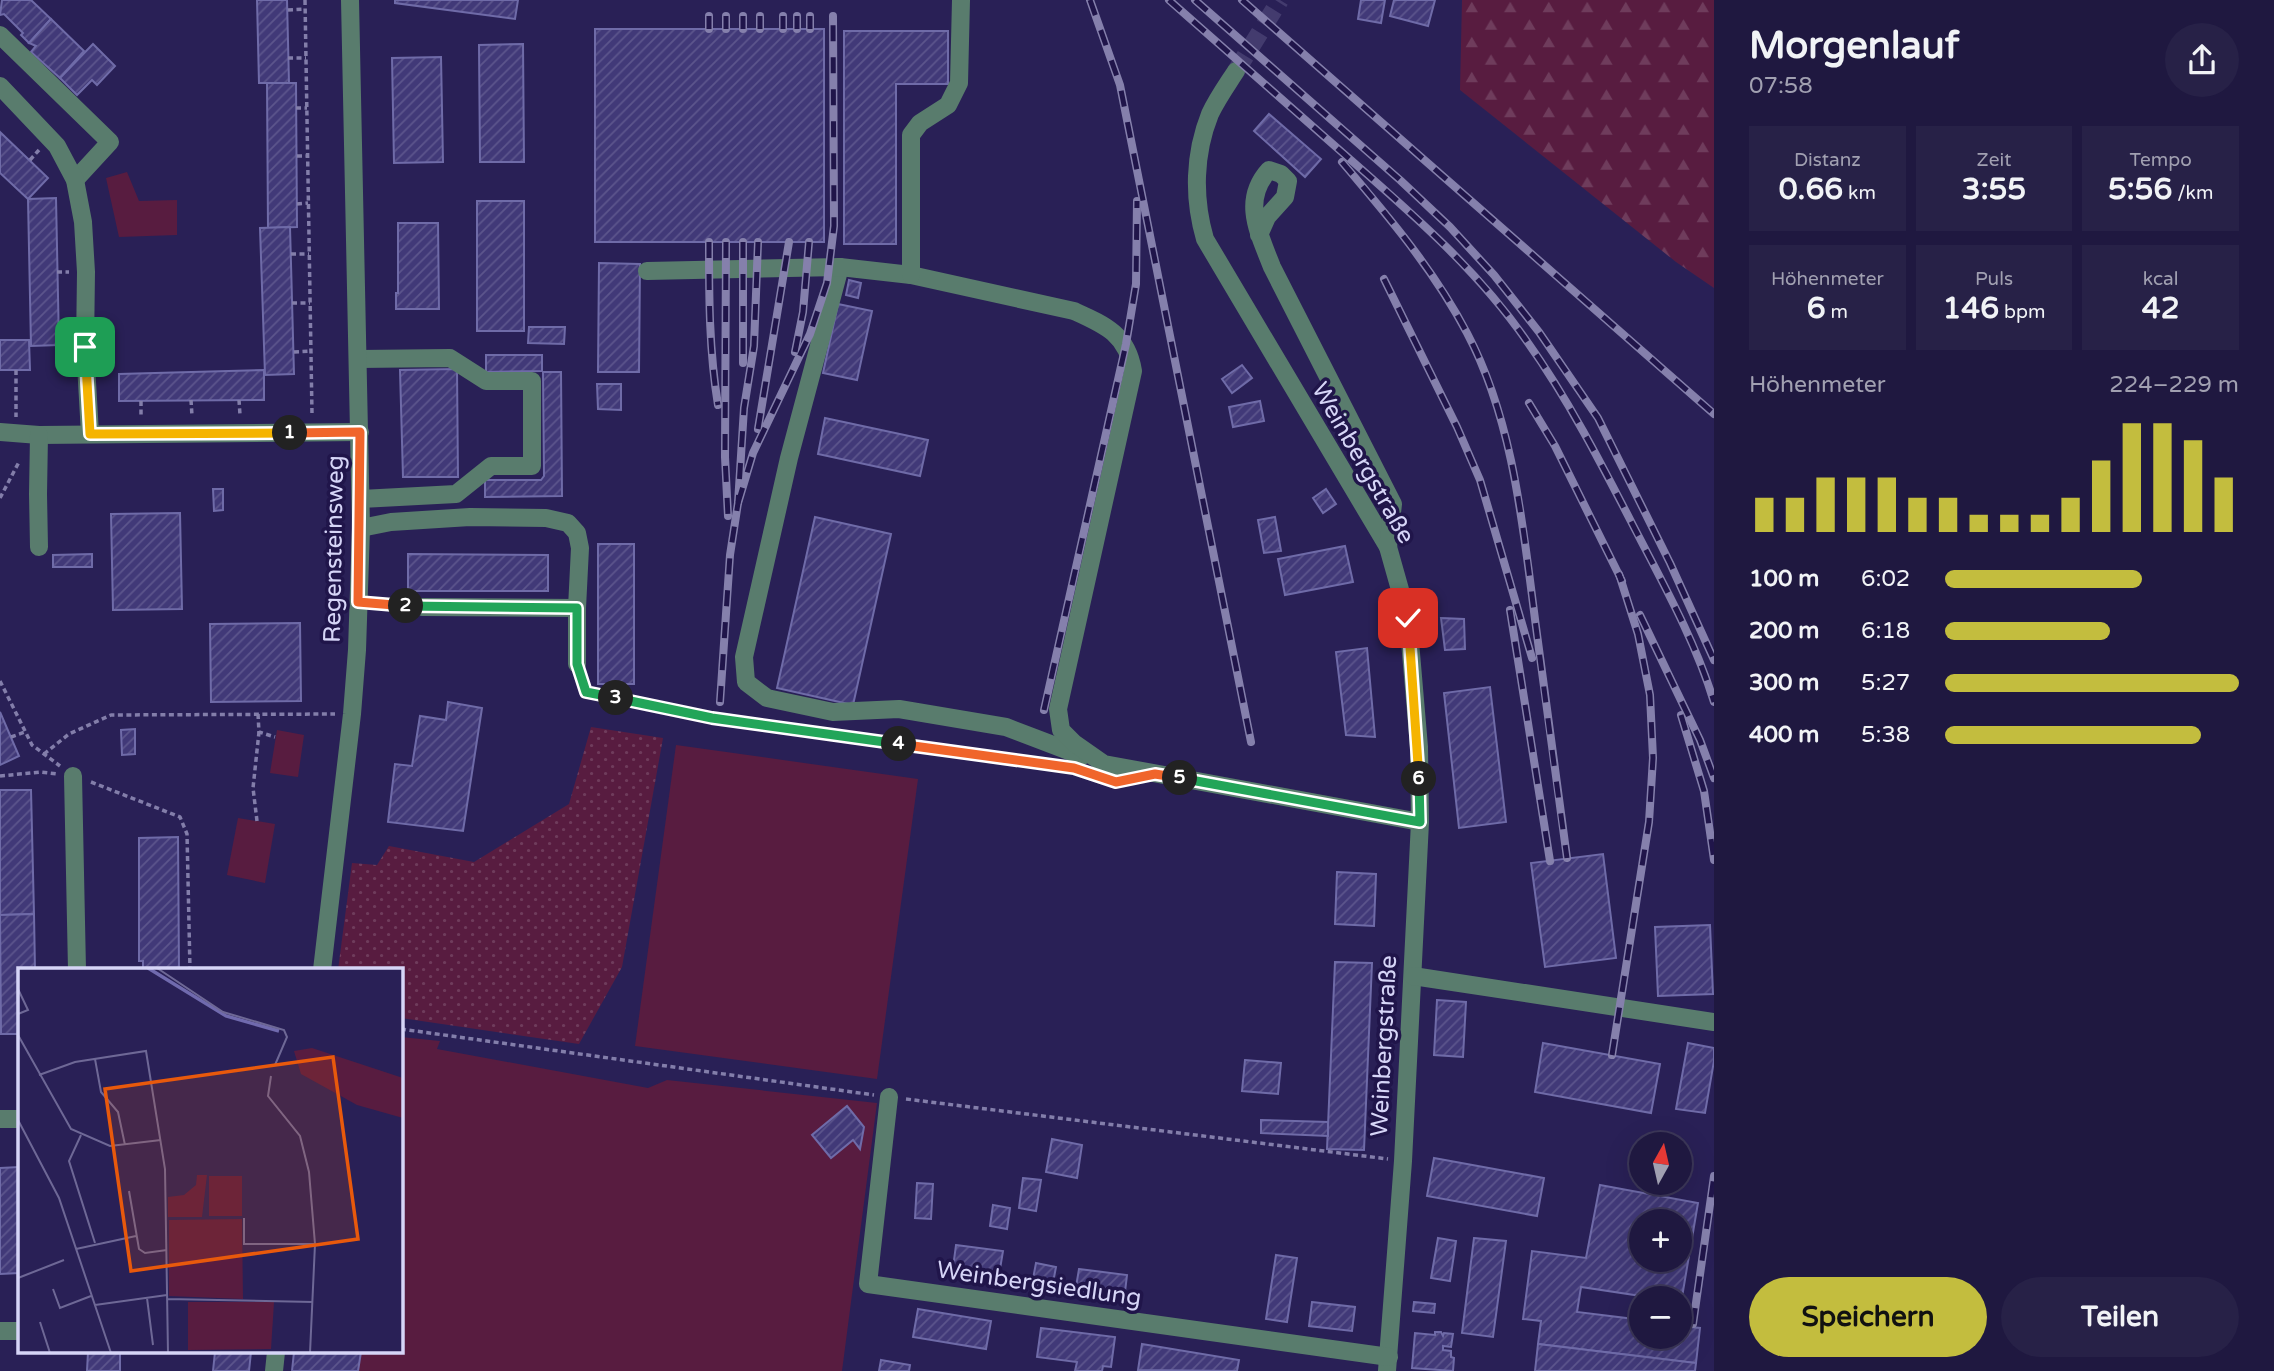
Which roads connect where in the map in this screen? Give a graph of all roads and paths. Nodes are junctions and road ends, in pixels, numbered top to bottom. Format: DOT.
graph roads {
  1 [pos="305,0"];
  2 [pos="350,0"];
  3 [pos="961,0"];
  4 [pos="305,9"];
  5 [pos="288,10"];
  6 [pos="0,35"];
  7 [pos="288,58"];
  8 [pos="306,58"];
  9 [pos="1236,71"];
  10 [pos="0,86"];
  11 [pos="296,108"];
  12 [pos="307,108"];
  13 [pos="297,156"];
  14 [pos="308,156"];
  15 [pos="75,180"];
  16 [pos="308,203"];
  17 [pos="297,204"];
  18 [pos="1259,235"];
  19 [pos="291,254"];
  20 [pos="309,254"];
  21 [pos="840,267"];
  22 [pos="647,271"];
  23 [pos="911,275"];
  24 [pos="292,303"];
  25 [pos="310,303"];
  26 [pos="311,351"];
  27 [pos="294,352"];
  28 [pos="358,359"];
  29 [pos="16,370"];
  30 [pos="360,432"];
  31 [pos="20,433"];
  32 [pos="312,433"];
  33 [pos="90,434"];
  34 [pos="0,498"];
  35 [pos="361,499"];
  36 [pos="361,528"];
  37 [pos="40,547"];
  38 [pos="1388,547"];
  39 [pos="358,602"];
  40 [pos="422,607"];
  41 [pos="577,608"];
  42 [pos="577,664"];
  43 [pos="0,681"];
  44 [pos="8,701"];
  45 [pos="0,705"];
  46 [pos="352,714"];
  47 [pos="258,715"];
  48 [pos="25,732"];
  49 [pos="259,732"];
  50 [pos="11,737"];
  51 [pos="275,737"];
  52 [pos="44,754"];
  53 [pos="1104,764"];
  54 [pos="1060,766"];
  55 [pos="0,776"];
  56 [pos="73,776"];
  57 [pos="257,821"];
  58 [pos="1420,822"];
  59 [pos="77,968"];
  60 [pos="190,968"];
  61 [pos="322,968"];
  62 [pos="1413,976"];
  63 [pos="1714,1022"];
  64 [pos="889,1097"];
  65 [pos="0,1119"];
  66 [pos="18,1119"];
  67 [pos="0,1331"];
  68 [pos="18,1331"];
  69 [pos="1388,1364"];
  1 -- 4 [label="path"];
  2 -- 28 [label="street, Regensteinsweg"];
  3 -- 23 [label="street"];
  4 -- 5 [label="path"];
  4 -- 8 [label="path"];
  6 -- 15 [label="street"];
  7 -- 8 [label="path"];
  8 -- 12 [label="path"];
  9 -- 38 [label="street, Weinbergstraße"];
  10 -- 15 [label="street"];
  11 -- 12 [label="path"];
  12 -- 14 [label="path"];
  13 -- 14 [label="path"];
  14 -- 16 [label="path"];
  15 -- 33 [label="street"];
  16 -- 17 [label="path"];
  16 -- 20 [label="path"];
  18 -- 38 [label="street"];
  19 -- 20 [label="path"];
  20 -- 25 [label="path"];
  21 -- 22 [label="street"];
  21 -- 23 [label="street"];
  21 -- 53 [label="street"];
  23 -- 53 [label="street"];
  24 -- 25 [label="path"];
  25 -- 26 [label="path"];
  26 -- 27 [label="path"];
  26 -- 32 [label="path"];
  28 -- 30 [label="street, Regensteinsweg"];
  28 -- 35 [label="street"];
  29 -- 31 [label="path"];
  30 -- 32 [label="street"];
  30 -- 35 [label="street, Regensteinsweg"];
  31 -- 33 [label="street"];
  31 -- 34 [label="path"];
  31 -- 37 [label="street"];
  32 -- 33 [label="street"];
  35 -- 36 [label="street, Regensteinsweg"];
  36 -- 39 [label="street, Regensteinsweg"];
  36 -- 41 [label="street"];
  38 -- 58 [label="street, Weinbergstraße"];
  39 -- 40 [label="path"];
  39 -- 46 [label="street, Regensteinsweg"];
  40 -- 41 [label="street"];
  41 -- 42 [label="street"];
  42 -- 54 [label="path"];
  43 -- 44 [label="path"];
  44 -- 45 [label="path"];
  44 -- 48 [label="path"];
  46 -- 47 [label="path"];
  46 -- 61 [label="street, Regensteinsweg"];
  47 -- 49 [label="path"];
  47 -- 52 [label="path"];
  48 -- 50 [label="path"];
  48 -- 52 [label="path"];
  49 -- 51 [label="path"];
  49 -- 57 [label="path"];
  52 -- 56 [label="path"];
  53 -- 58 [label="street"];
  55 -- 56 [label="path"];
  56 -- 59 [label="street"];
  56 -- 60 [label="path"];
  58 -- 62 [label="street, Weinbergstraße"];
  62 -- 63 [label="street"];
  62 -- 69 [label="street, Weinbergstraße"];
  64 -- 69 [label="street, Weinbergsiedlung"];
  65 -- 66 [label="street"];
  67 -- 68 [label="street"];
}
